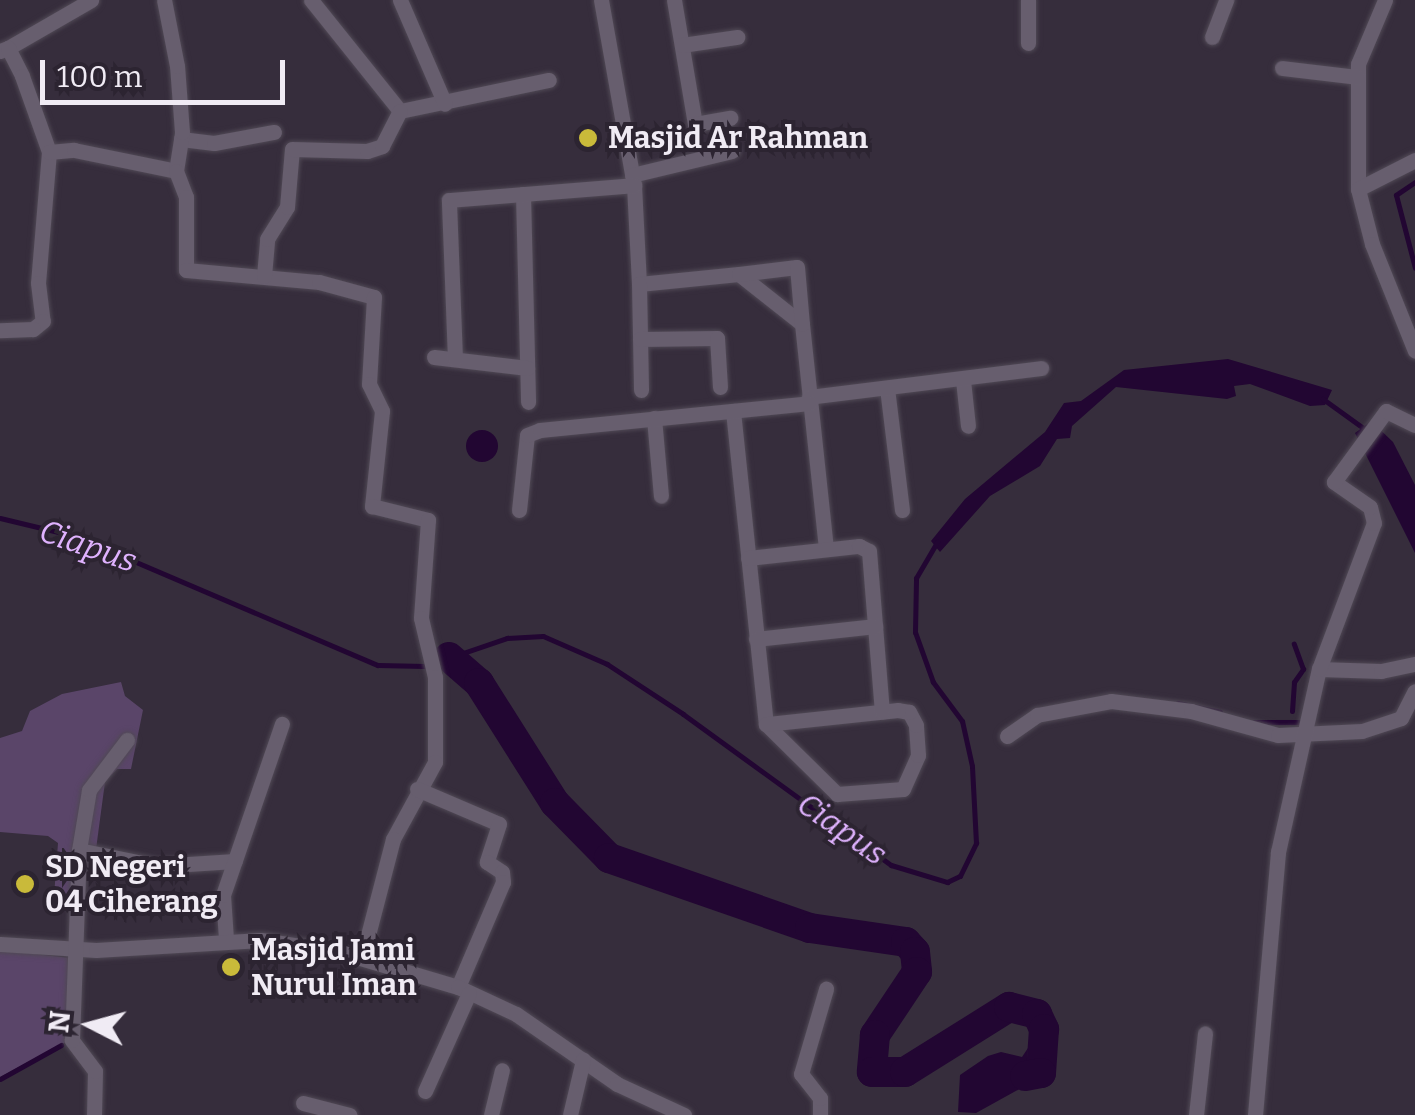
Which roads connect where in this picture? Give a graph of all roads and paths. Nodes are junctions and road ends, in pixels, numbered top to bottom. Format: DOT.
graph roads {
  1 [pos="91,0"];
  2 [pos="164,0"];
  3 [pos="311,0"];
  4 [pos="400,0"];
  5 [pos="601,0"];
  6 [pos="674,0"];
  7 [pos="1028,0"];
  8 [pos="1226,0"];
  9 [pos="1385,0"];
  10 [pos="738,37"];
  11 [pos="1212,38"];
  12 [pos="1028,44"];
  13 [pos="682,45"];
  14 [pos="4,50"];
  15 [pos="1282,68"];
  16 [pos="1357,77"];
  17 [pos="549,80"];
  18 [pos="445,104"];
  19 [pos="400,111"];
  20 [pos="730,118"];
  21 [pos="274,132"];
  22 [pos="181,139"];
  23 [pos="732,151"];
  24 [pos="49,152"];
  25 [pos="1415,160"];
  26 [pos="176,172"];
  27 [pos="633,180"];
  28 [pos="1358,189"];
  29 [pos="523,194"];
  30 [pos="740,274"];
  31 [pos="264,276"];
  32 [pos="640,284"];
  33 [pos="802,324"];
  34 [pos="0,330"];
  35 [pos="640,339"];
  36 [pos="1415,351"];
  37 [pos="434,357"];
  38 [pos="455,359"];
  39 [pos="528,368"];
  40 [pos="1040,368"];
  41 [pos="962,380"];
  42 [pos="720,387"];
  43 [pos="888,388"];
  44 [pos="641,390"];
  45 [pos="809,400"];
  46 [pos="528,402"];
  47 [pos="733,411"];
  48 [pos="654,418"];
  49 [pos="1415,424"];
  50 [pos="968,426"];
  51 [pos="661,496"];
  52 [pos="519,510"];
  53 [pos="902,510"];
  54 [pos="826,550"];
  55 [pos="748,558"];
  56 [pos="875,626"];
  57 [pos="756,639"];
  58 [pos="1415,664"];
  59 [pos="1319,669"];
  60 [pos="1415,691"];
  61 [pos="882,710"];
  62 [pos="1411,710"];
  63 [pos="282,724"];
  64 [pos="766,724"];
  65 [pos="1305,735"];
  66 [pos="1007,736"];
  67 [pos="127,740"];
  68 [pos="418,789"];
  69 [pos="79,850"];
  70 [pos="235,861"];
  71 [pos="226,939"];
  72 [pos="0,944"];
  73 [pos="72,949"];
  74 [pos="362,958"];
  75 [pos="826,988"];
  76 [pos="464,990"];
  77 [pos="1205,1032"];
  78 [pos="584,1060"];
  79 [pos="502,1070"];
  80 [pos="425,1091"];
  81 [pos="303,1103"];
  82 [pos="94,1115"];
  83 [pos="349,1115"];
  84 [pos="491,1115"];
  85 [pos="570,1115"];
  86 [pos="684,1115"];
  87 [pos="820,1115"];
  88 [pos="1196,1115"];
  89 [pos="1255,1115"];
  1 -- 14 [label="street"];
  2 -- 22 [label="street"];
  3 -- 19 [label="street"];
  4 -- 18 [label="street"];
  5 -- 27 [label="street"];
  6 -- 13 [label="street"];
  7 -- 12 [label="street"];
  8 -- 11 [label="street"];
  9 -- 16 [label="street"];
  10 -- 13 [label="street"];
  13 -- 20 [label="street"];
  14 -- 24 [label="street"];
  15 -- 16 [label="street"];
  16 -- 28 [label="street"];
  17 -- 18 [label="street"];
  18 -- 19 [label="street"];
  19 -- 31 [label="street"];
  21 -- 22 [label="street"];
  22 -- 26 [label="street"];
  23 -- 27 [label="street"];
  24 -- 26 [label="street"];
  24 -- 34 [label="street"];
  25 -- 28 [label="street"];
  26 -- 31 [label="street"];
  27 -- 29 [label="street"];
  27 -- 32 [label="street"];
  28 -- 36 [label="street"];
  29 -- 38 [label="street"];
  29 -- 39 [label="street"];
  30 -- 32 [label="street"];
  30 -- 33 [label="street"];
  30 -- 33 [label="street"];
  31 -- 68 [label="street"];
  32 -- 35 [label="street"];
  33 -- 45 [label="street"];
  35 -- 42 [label="street"];
  35 -- 44 [label="street"];
  37 -- 38 [label="street"];
  38 -- 39 [label="street"];
  39 -- 46 [label="street"];
  40 -- 41 [label="street"];
  41 -- 43 [label="street"];
  41 -- 50 [label="street"];
  43 -- 45 [label="street"];
  43 -- 53 [label="street"];
  45 -- 47 [label="street"];
  45 -- 54 [label="street"];
  47 -- 48 [label="street"];
  47 -- 55 [label="street"];
  48 -- 51 [label="street"];
  48 -- 52 [label="street"];
  49 -- 59 [label="street"];
  54 -- 55 [label="street"];
  54 -- 56 [label="street"];
  55 -- 57 [label="street"];
  56 -- 57 [label="street"];
  56 -- 61 [label="street"];
  57 -- 64 [label="street"];
  58 -- 59 [label="street"];
  59 -- 65 [label="street"];
  60 -- 62 [label="street"];
  61 -- 64 [label="street"];
  61 -- 64 [label="street"];
  62 -- 65 [label="street"];
  63 -- 70 [label="street"];
  65 -- 66 [label="street"];
  65 -- 89 [label="street"];
  67 -- 69 [label="street"];
  68 -- 74 [label="street"];
  68 -- 76 [label="street"];
  69 -- 70 [label="street"];
  69 -- 73 [label="street"];
  70 -- 71 [label="street"];
  71 -- 73 [label="street"];
  71 -- 74 [label="street"];
  72 -- 73 [label="street"];
  73 -- 82 [label="street"];
  74 -- 76 [label="street"];
  75 -- 87 [label="street"];
  76 -- 78 [label="street"];
  76 -- 80 [label="street"];
  77 -- 88 [label="street"];
  78 -- 85 [label="street"];
  78 -- 86 [label="street"];
  79 -- 84 [label="street"];
  81 -- 83 [label="street"];
}
